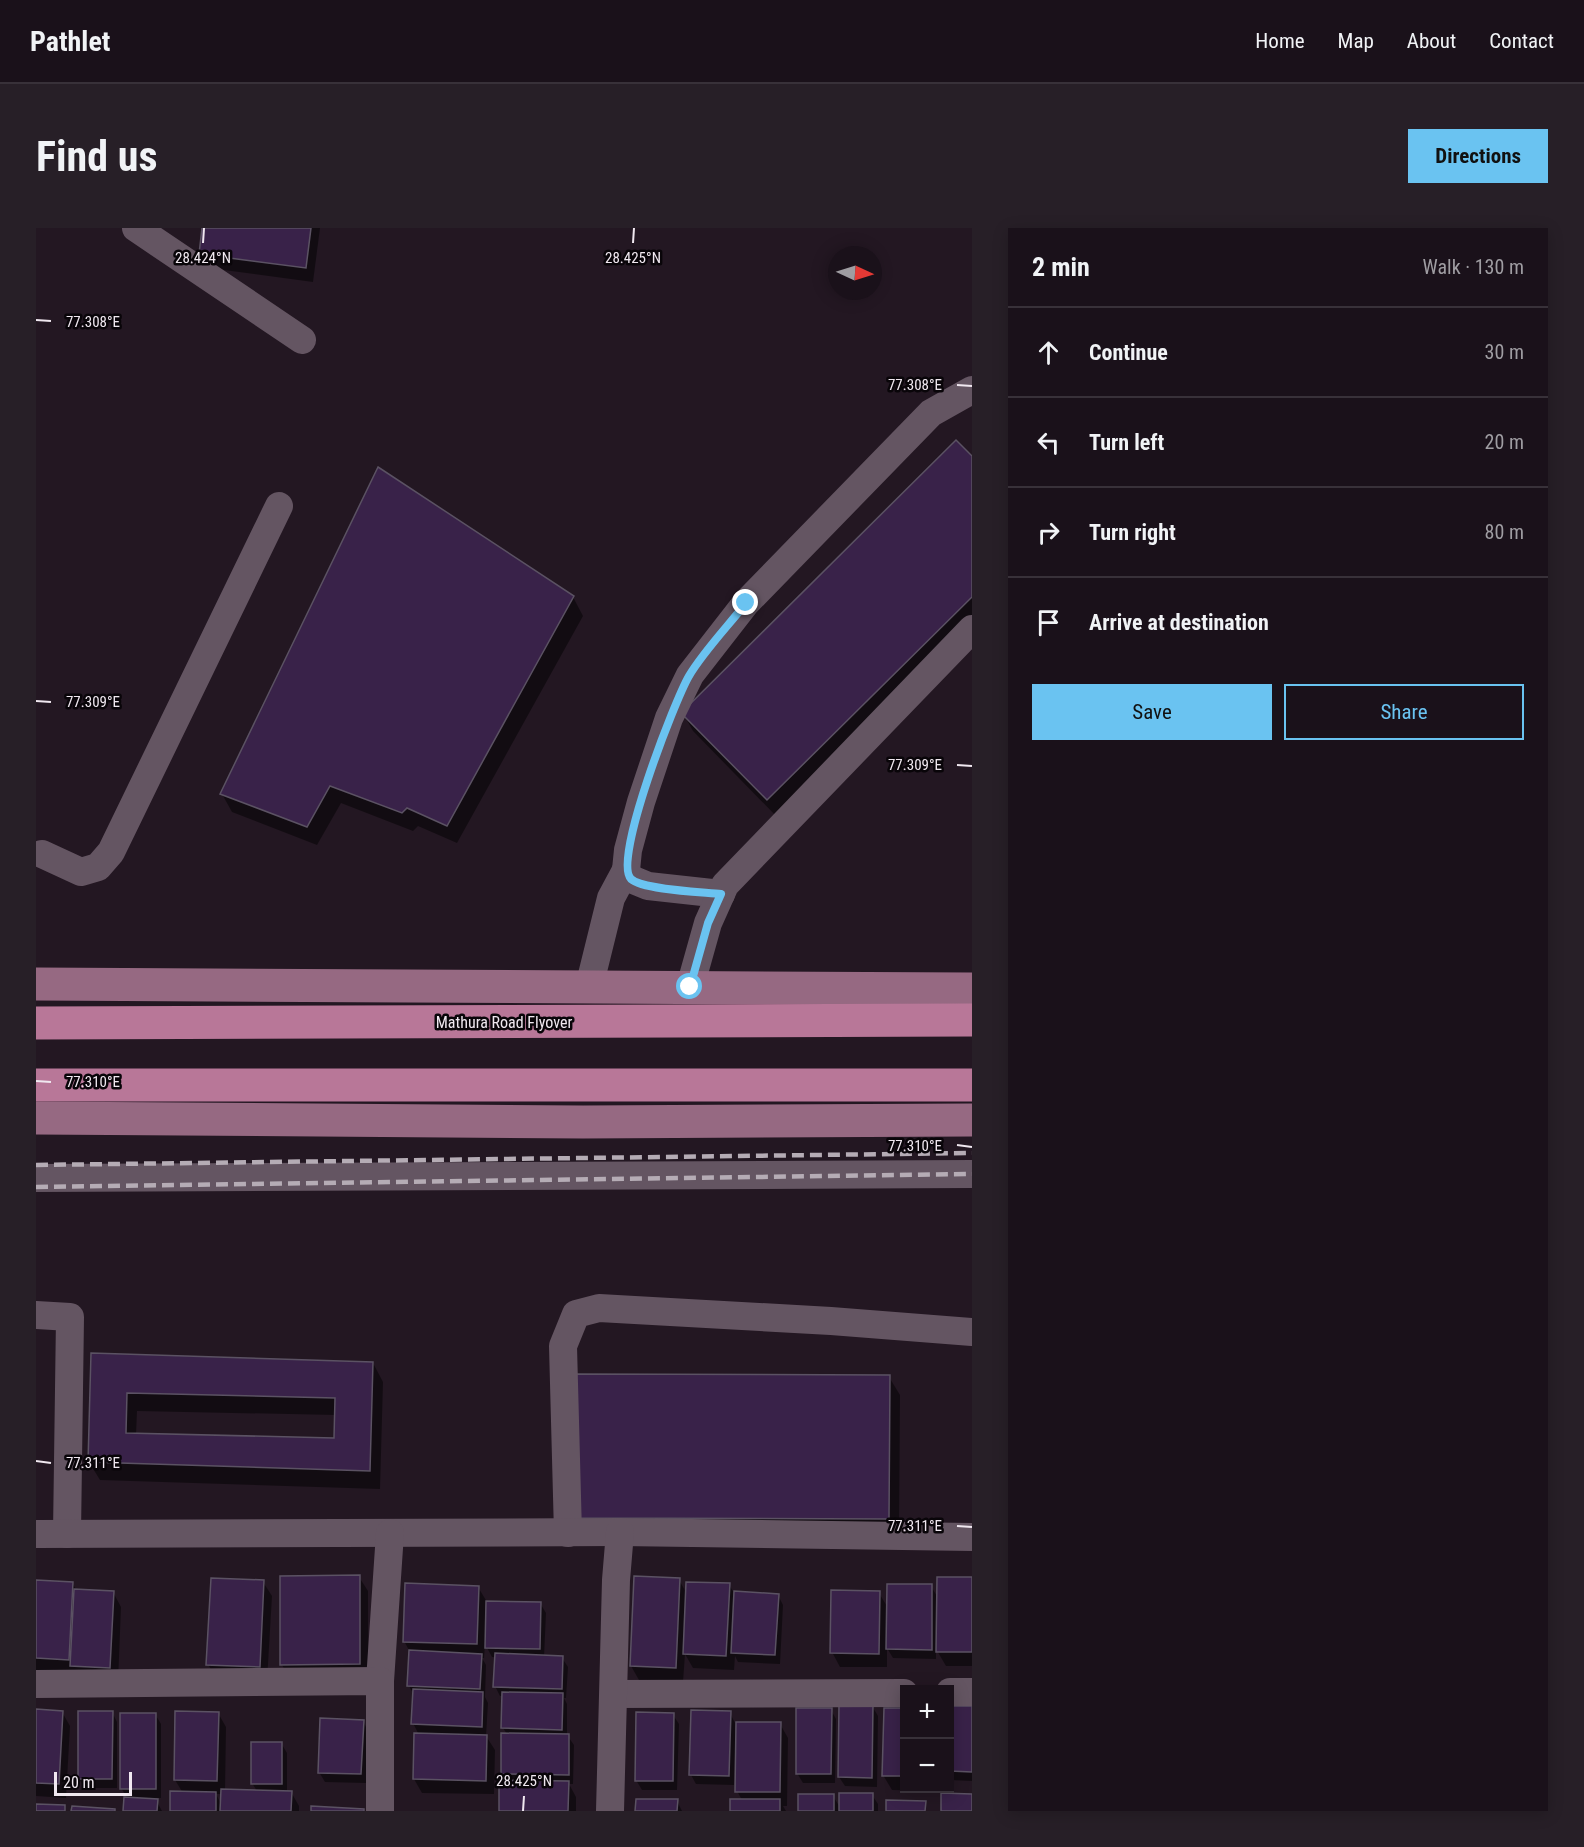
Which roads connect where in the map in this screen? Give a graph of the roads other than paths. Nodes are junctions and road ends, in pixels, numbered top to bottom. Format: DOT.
graph roads {
  1 [pos="136,228"];
  2 [pos="302,340"];
  3 [pos="972,390"];
  4 [pos="279,506"];
  5 [pos="972,629"];
  6 [pos="38,858"];
  7 [pos="626,870"];
  8 [pos="721,894"];
  9 [pos="36,984"];
  10 [pos="589,987"];
  11 [pos="690,987"];
  12 [pos="972,989"];
  13 [pos="972,1020"];
  14 [pos="36,1023"];
  15 [pos="36,1085"];
  16 [pos="972,1085"];
  17 [pos="36,1118"];
  18 [pos="972,1120"];
  19 [pos="972,1174"];
  20 [pos="36,1179"];
  21 [pos="36,1315"];
  22 [pos="972,1332"];
  23 [pos="620,1532"];
  24 [pos="390,1533"];
  25 [pos="568,1533"];
  26 [pos="36,1534"];
  27 [pos="67,1534"];
  28 [pos="972,1537"];
  29 [pos="380,1681"];
  30 [pos="36,1684"];
  31 [pos="954,1692"];
  32 [pos="972,1692"];
  33 [pos="900,1693"];
  34 [pos="614,1694"];
  35 [pos="380,1811"];
  36 [pos="610,1811"];
  1 -- 2 [label="street"];
  3 -- 7 [label="street"];
  4 -- 6 [label="street"];
  5 -- 8 [label="street"];
  7 -- 8 [label="street"];
  7 -- 10 [label="street"];
  8 -- 11 [label="street"];
  9 -- 10 [label="main road"];
  10 -- 11 [label="main road"];
  11 -- 12 [label="main road"];
  13 -- 14 [label="highway, Mathura Road Flyover"];
  15 -- 16 [label="highway"];
  17 -- 18 [label="main road"];
  19 -- 20 [label="street"];
  21 -- 27 [label="street"];
  22 -- 25 [label="street"];
  23 -- 25 [label="street"];
  23 -- 28 [label="street"];
  23 -- 34 [label="street"];
  24 -- 25 [label="street"];
  24 -- 27 [label="street"];
  24 -- 29 [label="street"];
  26 -- 27 [label="street"];
  29 -- 30 [label="street"];
  29 -- 35 [label="street"];
  31 -- 32 [label="street"];
  33 -- 34 [label="street"];
  34 -- 36 [label="street"];
}
